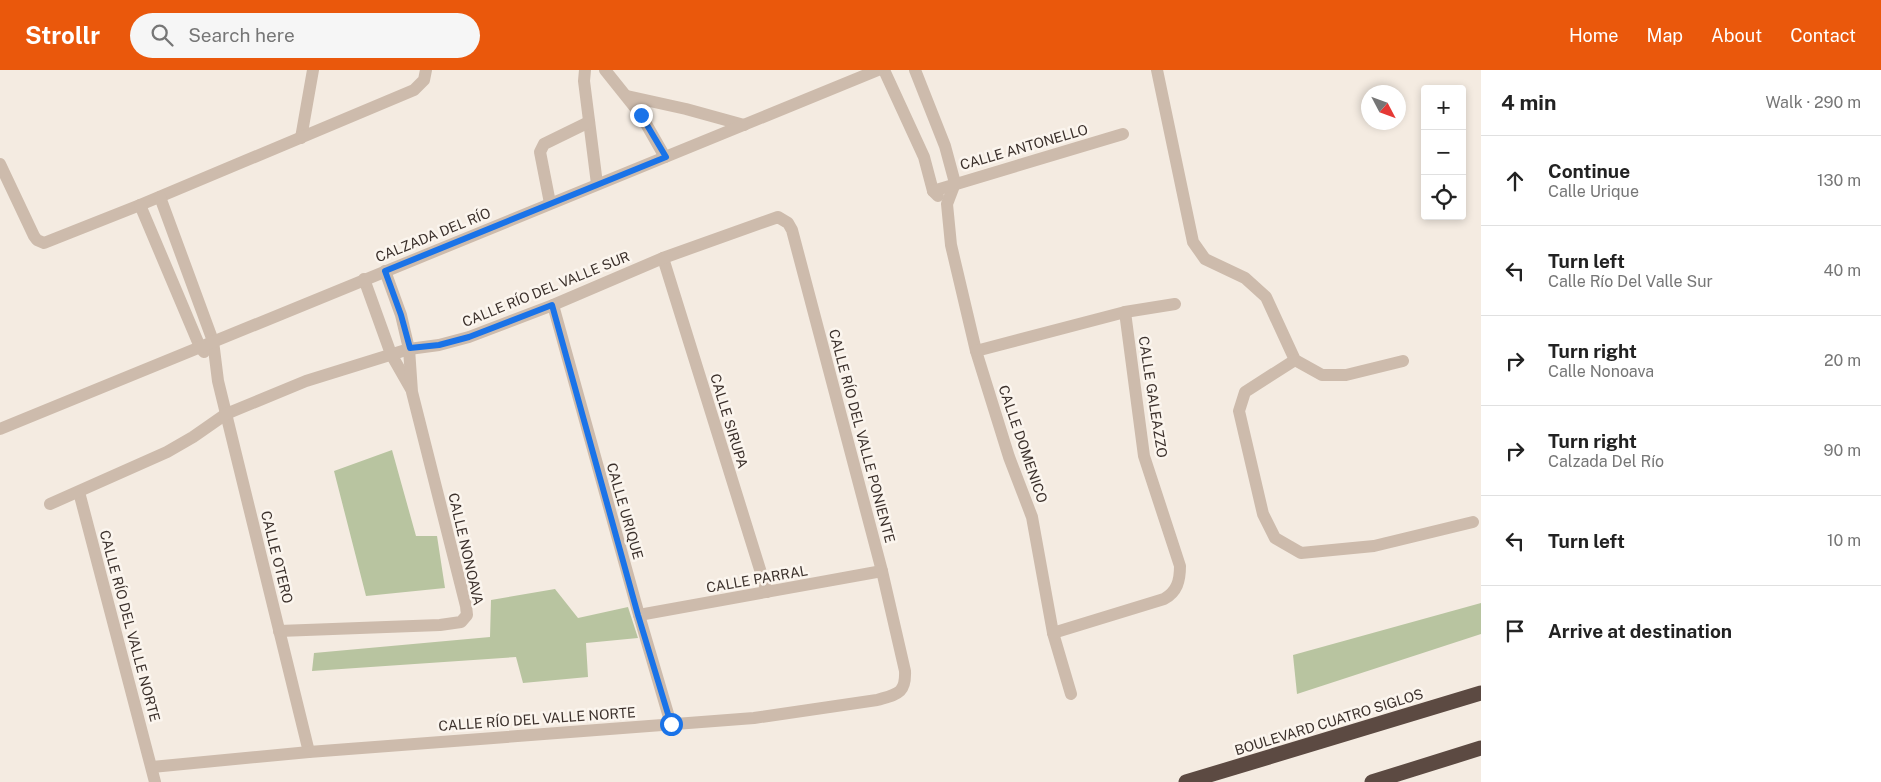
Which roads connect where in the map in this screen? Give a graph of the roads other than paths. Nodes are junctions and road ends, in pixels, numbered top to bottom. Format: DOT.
graph roads {
  1 [pos="313,70"];
  2 [pos="426,70"];
  3 [pos="585,70"];
  4 [pos="605,70"];
  5 [pos="878,70"];
  6 [pos="884,70"];
  7 [pos="915,70"];
  8 [pos="1157,70"];
  9 [pos="627,96"];
  10 [pos="589,122"];
  11 [pos="744,125"];
  12 [pos="1124,134"];
  13 [pos="301,138"];
  14 [pos="666,157"];
  15 [pos="0,164"];
  16 [pos="955,183"];
  17 [pos="597,184"];
  18 [pos="933,191"];
  19 [pos="160,197"];
  20 [pos="550,203"];
  21 [pos="947,204"];
  22 [pos="140,205"];
  23 [pos="778,217"];
  24 [pos="663,258"];
  25 [pos="385,271"];
  26 [pos="364,279"];
  27 [pos="1175,304"];
  28 [pos="552,305"];
  29 [pos="1125,312"];
  30 [pos="213,341"];
  31 [pos="200,346"];
  32 [pos="410,348"];
  33 [pos="976,351"];
  34 [pos="391,354"];
  35 [pos="1295,360"];
  36 [pos="1403,362"];
  37 [pos="216,369"];
  38 [pos="412,392"];
  39 [pos="226,414"];
  40 [pos="0,429"];
  41 [pos="79,492"];
  42 [pos="50,504"];
  43 [pos="1473,522"];
  44 [pos="882,571"];
  45 [pos="767,592"];
  46 [pos="638,615"];
  47 [pos="280,631"];
  48 [pos="1053,633"];
  49 [pos="905,671"];
  50 [pos="1481,693"];
  51 [pos="1071,694"];
  52 [pos="671,724"];
  53 [pos="1481,748"];
  54 [pos="309,752"];
  55 [pos="152,767"];
  56 [pos="155,782"];
  57 [pos="1186,782"];
  58 [pos="1372,782"];
  1 -- 13 [label="street"];
  2 -- 13 [label="street"];
  3 -- 10 [label="street"];
  4 -- 9 [label="street"];
  5 -- 11 [label="street, CALZADA DEL RÍO"];
  6 -- 18 [label="street"];
  7 -- 16 [label="street"];
  8 -- 35 [label="street"];
  9 -- 11 [label="street"];
  9 -- 14 [label="street"];
  10 -- 17 [label="street"];
  10 -- 20 [label="street"];
  11 -- 14 [label="street, CALZADA DEL RÍO"];
  12 -- 16 [label="street, CALLE ANTONELLO"];
  13 -- 19 [label="street"];
  14 -- 17 [label="street, CALZADA DEL RÍO"];
  15 -- 22 [label="street"];
  16 -- 18 [label="street, CALLE ANTONELLO"];
  16 -- 21 [label="street, CALLE DOMENICO"];
  17 -- 20 [label="street, CALZADA DEL RÍO"];
  18 -- 21 [label="street"];
  19 -- 22 [label="street"];
  19 -- 30 [label="street, CALLE OTERO"];
  20 -- 25 [label="street, CALZADA DEL RÍO"];
  21 -- 33 [label="street, CALLE DOMENICO"];
  22 -- 31 [label="street, CALLE OTERO"];
  23 -- 24 [label="street, CALLE RÍO DEL VALLE SUR"];
  23 -- 44 [label="street, CALLE RÍO DEL VALLE PONIENTE"];
  24 -- 28 [label="street, CALLE RÍO DEL VALLE SUR"];
  24 -- 45 [label="street, CALLE SIRUPA"];
  25 -- 26 [label="street, CALZADA DEL RÍO"];
  25 -- 32 [label="street, CALLE NONOAVA"];
  26 -- 30 [label="street, CALZADA DEL RÍO"];
  26 -- 34 [label="street, CALLE NONOAVA"];
  27 -- 29 [label="street"];
  28 -- 32 [label="street, CALLE RÍO DEL VALLE SUR"];
  28 -- 46 [label="street, CALLE URIQUE"];
  29 -- 33 [label="street"];
  29 -- 48 [label="street, CALLE GALEAZZO"];
  30 -- 31 [label="street, CALZADA DEL RÍO"];
  30 -- 37 [label="street, CALLE OTERO"];
  31 -- 37 [label="street, CALLE OTERO"];
  31 -- 40 [label="street, CALZADA DEL RÍO"];
  32 -- 34 [label="street, CALLE RÍO DEL VALLE SUR"];
  32 -- 38 [label="street, CALLE NONOAVA"];
  33 -- 48 [label="street, CALLE DOMENICO"];
  34 -- 38 [label="street, CALLE NONOAVA"];
  34 -- 39 [label="street, CALLE RÍO DEL VALLE SUR"];
  35 -- 36 [label="street"];
  35 -- 43 [label="street"];
  37 -- 39 [label="street, CALLE OTERO"];
  38 -- 47 [label="street, CALLE NONOAVA"];
  39 -- 41 [label="street, CALLE RÍO DEL VALLE SUR"];
  39 -- 47 [label="street, CALLE OTERO"];
  41 -- 42 [label="street, CALLE RÍO DEL VALLE SUR"];
  41 -- 55 [label="street, CALLE RÍO DEL VALLE NORTE"];
  44 -- 45 [label="street, CALLE PARRAL"];
  44 -- 49 [label="street, CALLE RÍO DEL VALLE PONIENTE"];
  45 -- 46 [label="street, CALLE PARRAL"];
  46 -- 52 [label="street, CALLE URIQUE"];
  47 -- 54 [label="street, CALLE OTERO"];
  48 -- 51 [label="street, CALLE DOMENICO"];
  49 -- 52 [label="street, CALLE RÍO DEL VALLE NORTE"];
  50 -- 57 [label="highway, BOULEVARD CUATRO SIGLOS"];
  52 -- 54 [label="street, CALLE RÍO DEL VALLE NORTE"];
  53 -- 58 [label="highway"];
  54 -- 55 [label="street, CALLE RÍO DEL VALLE NORTE"];
  55 -- 56 [label="street, CALLE RÍO DEL VALLE NORTE"];
}
